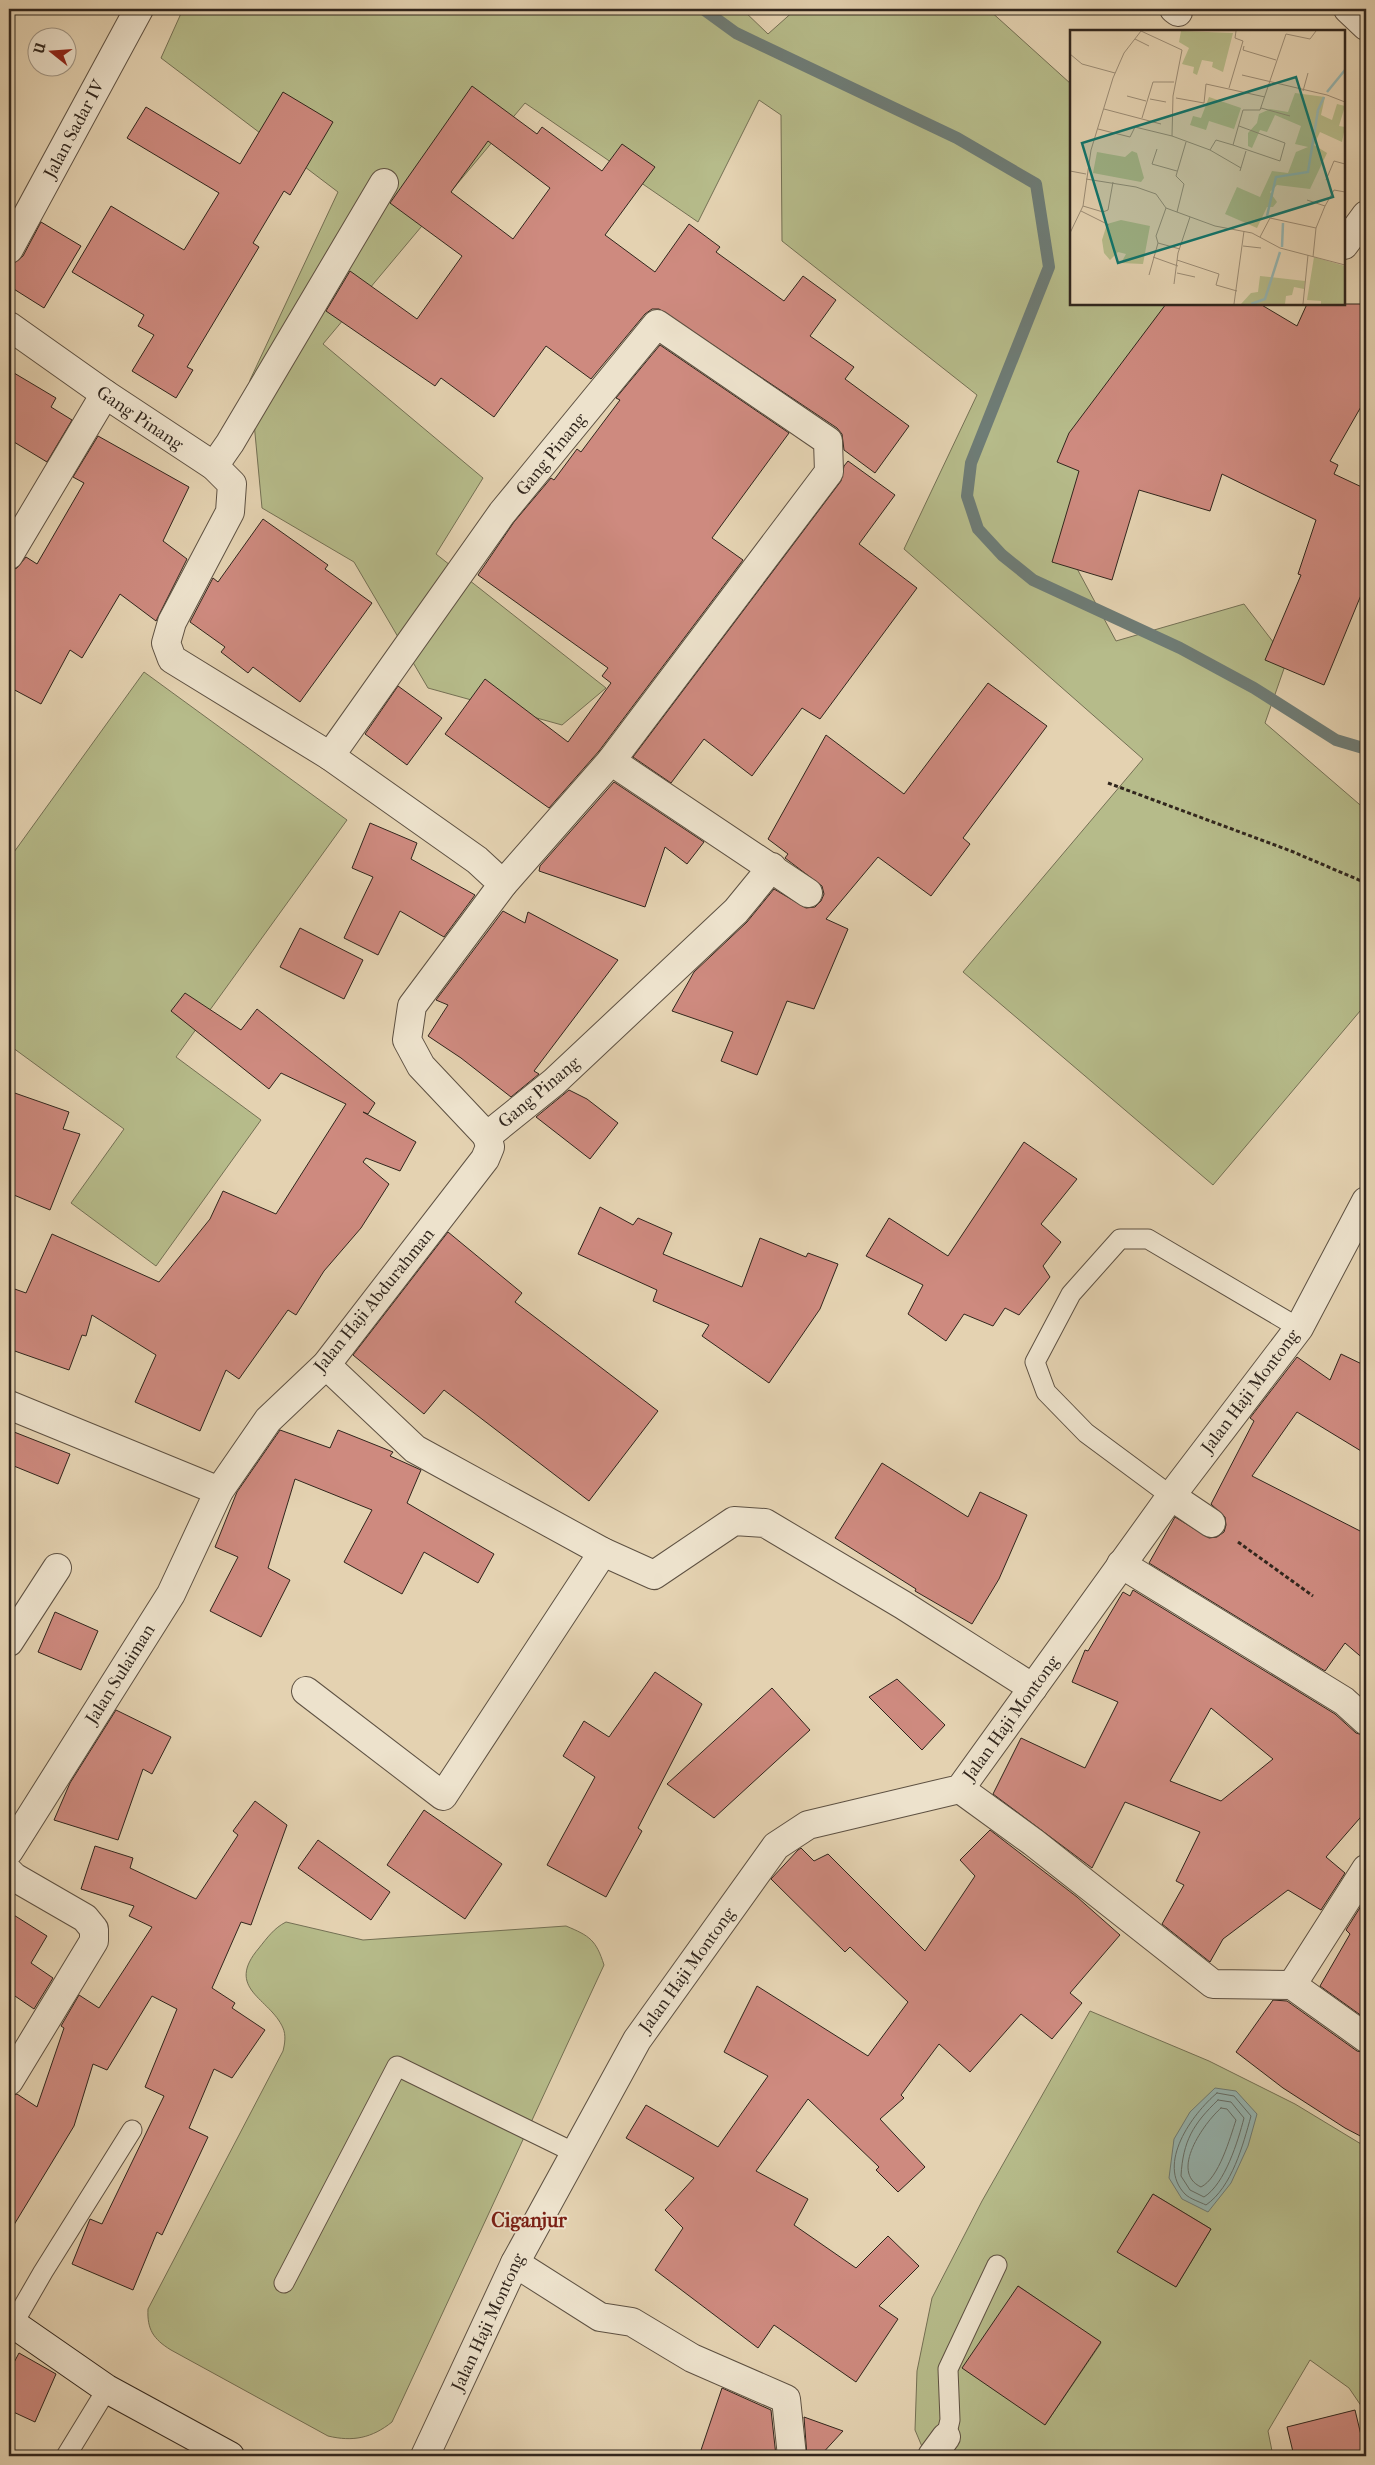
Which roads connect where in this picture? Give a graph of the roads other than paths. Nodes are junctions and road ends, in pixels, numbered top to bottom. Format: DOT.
graph roads {
  1 [pos="139,9"];
  2 [pos="1348,9"];
  3 [pos="1366,26"];
  4 [pos="384,183"];
  5 [pos="1366,214"];
  6 [pos="1345,244"];
  7 [pos="9,248"];
  8 [pos="9,326"];
  9 [pos="105,394"];
  10 [pos="214,466"];
  11 [pos="9,555"];
  12 [pos="330,756"];
  13 [pos="611,760"];
  14 [pos="772,867"];
  15 [pos="503,884"];
  16 [pos="808,893"];
  17 [pos="487,1136"];
  18 [pos="1366,1201"];
  19 [pos="1299,1328"];
  20 [pos="326,1365"];
  21 [pos="9,1405"];
  22 [pos="219,1491"];
  23 [pos="1171,1496"];
  24 [pos="1211,1523"];
  25 [pos="604,1552"];
  26 [pos="1122,1564"];
  27 [pos="57,1568"];
  28 [pos="9,1642"];
  29 [pos="1032,1688"];
  30 [pos="306,1691"];
  31 [pos="1366,1721"];
  32 [pos="960,1789"];
  33 [pos="9,1851"];
  34 [pos="1366,1868"];
  35 [pos="9,1872"];
  36 [pos="1292,1985"];
  37 [pos="1366,2038"];
  38 [pos="9,2081"];
  39 [pos="132,2130"];
  40 [pos="575,2153"];
  41 [pos="515,2263"];
  42 [pos="996,2265"];
  43 [pos="284,2283"];
  44 [pos="11,2323"];
  45 [pos="107,2389"];
  46 [pos="939,2447"];
  47 [pos="66,2456"];
  48 [pos="230,2456"];
  49 [pos="425,2456"];
  50 [pos="792,2456"];
  1 -- 7 [label="street, Jalan Sadar IV"];
  2 -- 3 [label="street"];
  4 -- 10 [label="street"];
  5 -- 6 [label="street"];
  8 -- 9 [label="street, Gang Pinang"];
  9 -- 10 [label="street, Gang Pinang"];
  9 -- 11 [label="street"];
  10 -- 12 [label="street, Gang Pinang"];
  12 -- 13 [label="street, Gang Pinang"];
  12 -- 15 [label="street, Gang Pinang"];
  13 -- 14 [label="street"];
  13 -- 15 [label="street"];
  14 -- 16 [label="street"];
  14 -- 17 [label="street, Gang Pinang"];
  15 -- 17 [label="street, Gang Pinang"];
  17 -- 20 [label="street, Jalan Haji Abdurahman"];
  18 -- 19 [label="street, Jalan Haji Montong"];
  19 -- 23 [label="street, Jalan Haji Montong"];
  19 -- 23 [label="lane"];
  20 -- 22 [label="street, Jalan Haji Abdurahman"];
  20 -- 25 [label="street"];
  21 -- 22 [label="street"];
  22 -- 33 [label="street, Jalan Sulaiman"];
  23 -- 24 [label="street"];
  23 -- 26 [label="street, Jalan Haji Montong"];
  25 -- 29 [label="street"];
  25 -- 30 [label="street"];
  26 -- 29 [label="street, Jalan Haji Montong"];
  26 -- 31 [label="street"];
  27 -- 28 [label="street"];
  29 -- 32 [label="street, Jalan Haji Montong"];
  32 -- 36 [label="street"];
  32 -- 40 [label="street, Jalan Haji Montong"];
  34 -- 36 [label="street"];
  35 -- 38 [label="street"];
  36 -- 37 [label="street"];
  39 -- 44 [label="lane"];
  40 -- 41 [label="street, Jalan Haji Montong"];
  40 -- 43 [label="lane"];
  41 -- 49 [label="street, Jalan Haji Montong"];
  41 -- 50 [label="street"];
  42 -- 46 [label="lane"];
  44 -- 45 [label="street"];
  45 -- 47 [label="lane"];
  45 -- 48 [label="street"];
}
